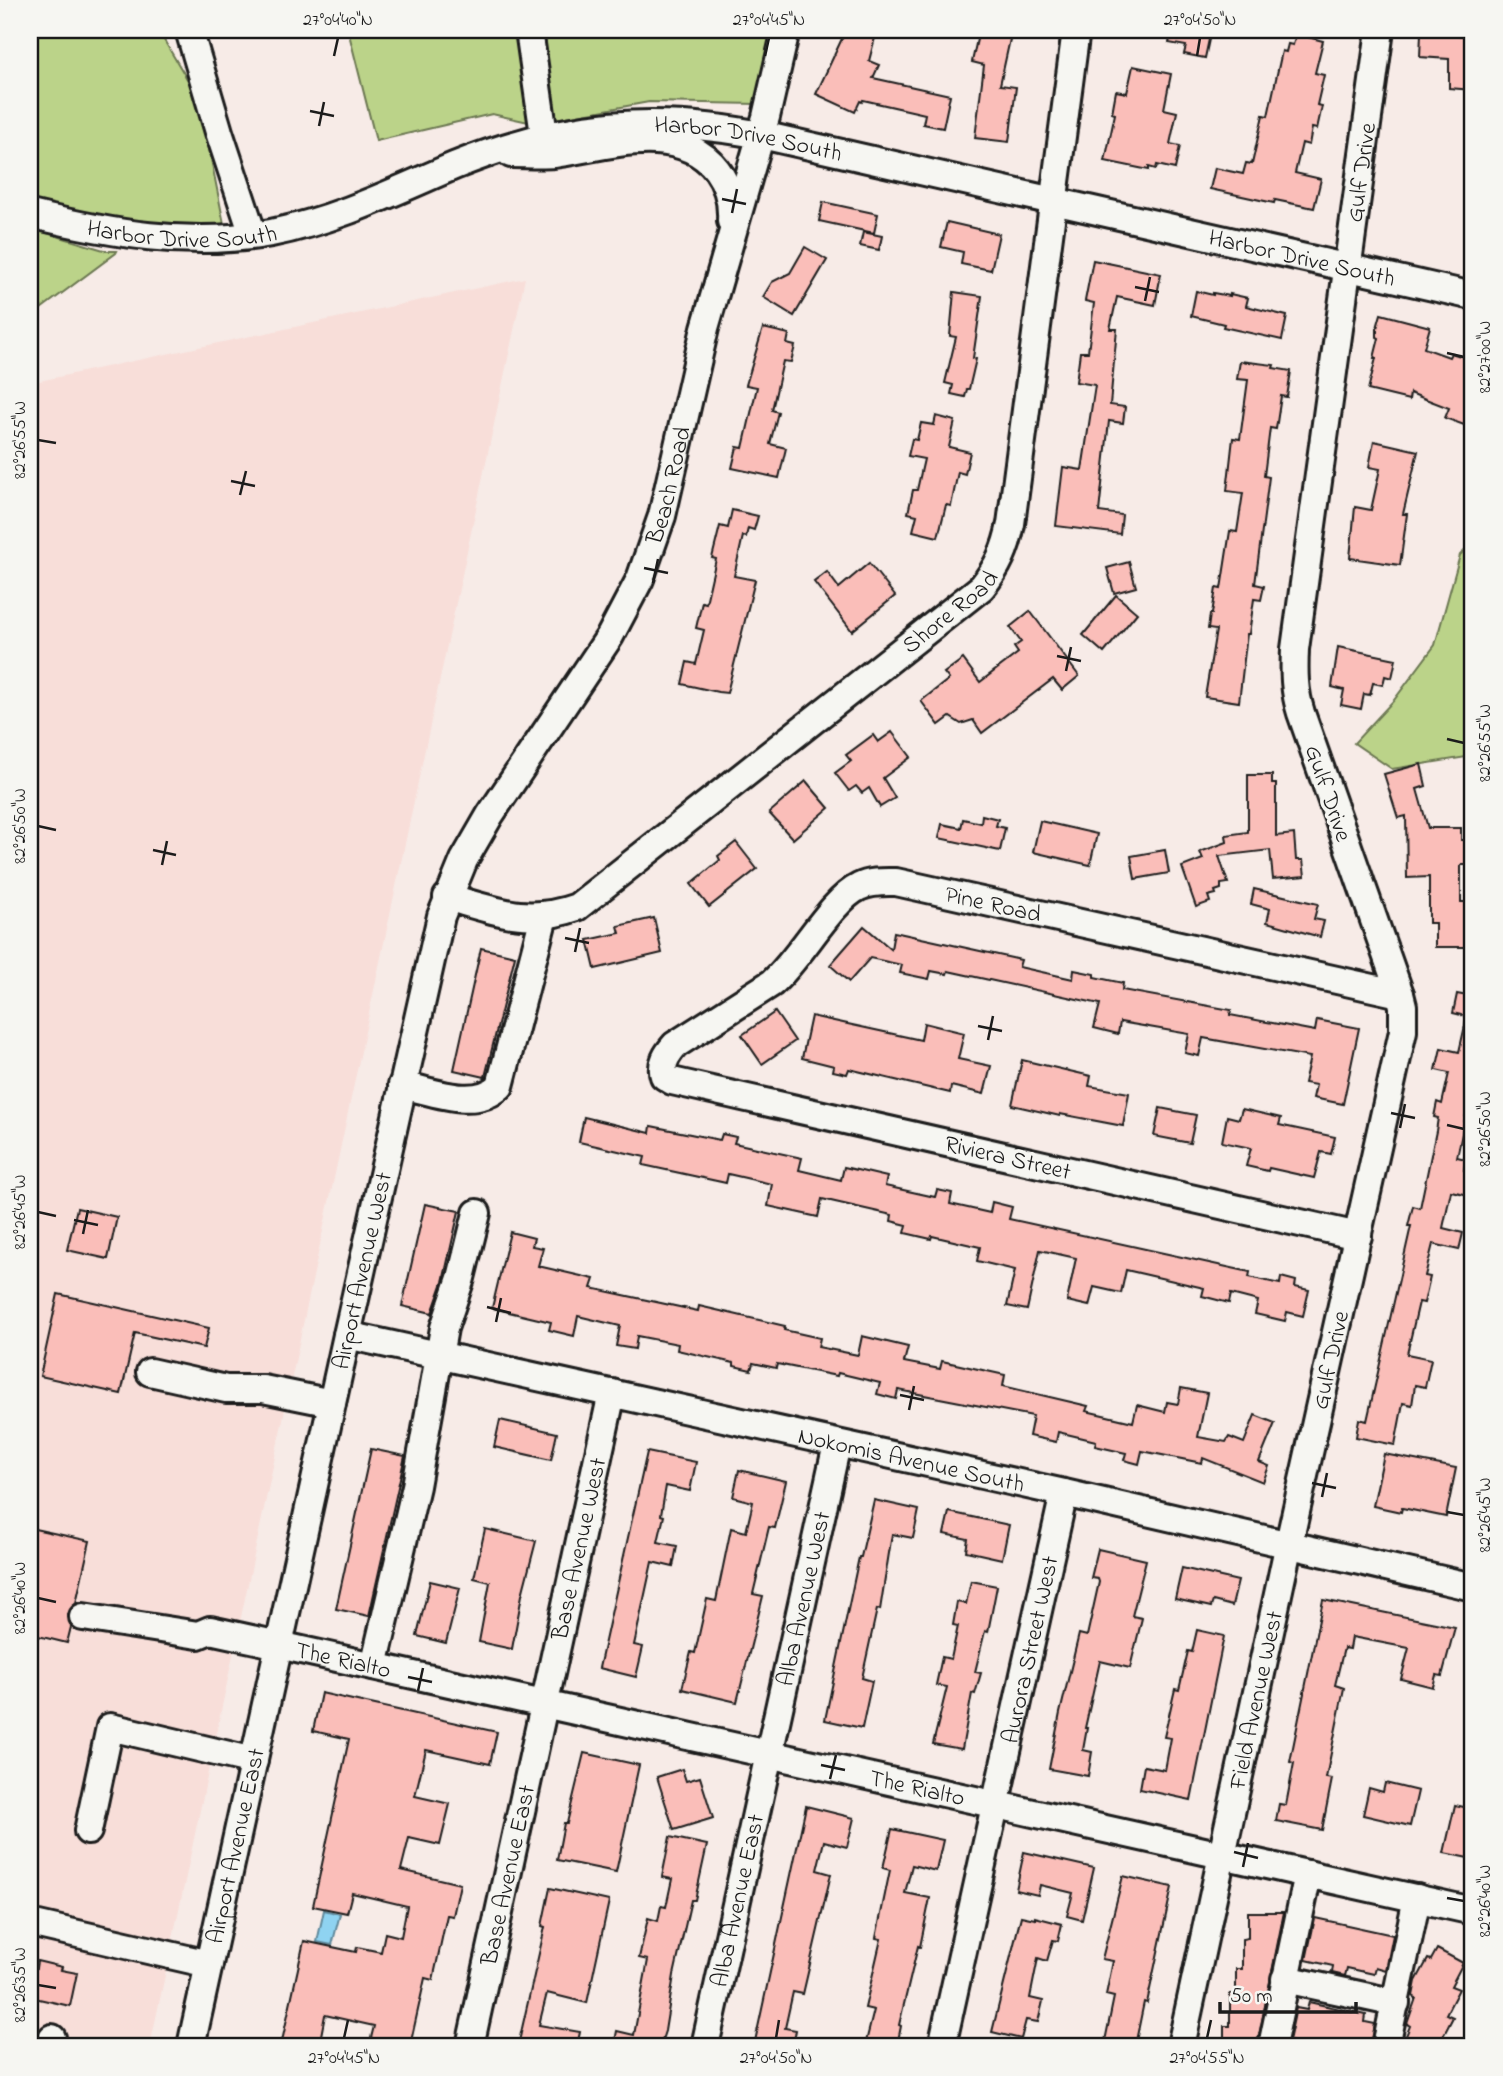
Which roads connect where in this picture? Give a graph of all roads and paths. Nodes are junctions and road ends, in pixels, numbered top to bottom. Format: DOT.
graph roads {
  1 [pos="189,30"];
  2 [pos="529,30"];
  3 [pos="786,30"];
  4 [pos="1076,30"];
  5 [pos="1380,30"];
  6 [pos="544,135"];
  7 [pos="760,135"];
  8 [pos="485,155"];
  9 [pos="1054,201"];
  10 [pos="30,215"];
  11 [pos="731,231"];
  12 [pos="253,235"];
  13 [pos="1347,267"];
  14 [pos="1473,296"];
  15 [pos="447,897"];
  16 [pos="544,916"];
  17 [pos="1400,994"];
  18 [pos="663,1072"];
  19 [pos="402,1085"];
  20 [pos="477,1213"];
  21 [pos="1358,1237"];
  22 [pos="347,1335"];
  23 [pos="439,1355"];
  24 [pos="150,1372"];
  25 [pos="612,1393"];
  26 [pos="332,1403"];
  27 [pos="837,1444"];
  28 [pos="1064,1493"];
  29 [pos="1289,1543"];
  30 [pos="1473,1587"];
  31 [pos="83,1617"];
  32 [pos="279,1645"];
  33 [pos="374,1666"];
  34 [pos="544,1704"];
  35 [pos="769,1754"];
  36 [pos="254,1761"];
  37 [pos="995,1805"];
  38 [pos="88,1831"];
  39 [pos="1221,1856"];
  40 [pos="1308,1874"];
  41 [pos="1417,1898"];
  42 [pos="1473,1911"];
  43 [pos="30,1923"];
  44 [pos="209,1964"];
  45 [pos="1285,1979"];
  46 [pos="1396,2003"];
  47 [pos="191,2046"];
  48 [pos="470,2046"];
  49 [pos="705,2046"];
  50 [pos="942,2046"];
  51 [pos="1181,2046"];
  52 [pos="1272,2046"];
  53 [pos="1386,2046"];
  1 -- 12 [label="street"];
  2 -- 6 [label="street"];
  3 -- 7 [label="street, Beach Road"];
  4 -- 9 [label="street, Shore Road"];
  5 -- 13 [label="street, Gulf Drive"];
  6 -- 7 [label="street, Harbor Drive South"];
  6 -- 8 [label="street, Harbor Drive South"];
  7 -- 9 [label="street, Harbor Drive South"];
  7 -- 11 [label="street, Beach Road"];
  8 -- 11 [label="street"];
  8 -- 12 [label="street, Harbor Drive South"];
  9 -- 13 [label="street, Harbor Drive South"];
  9 -- 16 [label="street, Shore Road"];
  10 -- 12 [label="street, Harbor Drive South"];
  11 -- 15 [label="street, Beach Road"];
  13 -- 14 [label="street, Harbor Drive South"];
  13 -- 17 [label="street, Gulf Drive"];
  15 -- 16 [label="street, Shore Road"];
  15 -- 19 [label="street, Airport Avenue West"];
  16 -- 19 [label="street"];
  17 -- 18 [label="street, Pine Road"];
  17 -- 21 [label="street, Gulf Drive"];
  18 -- 21 [label="street, Riviera Street"];
  19 -- 22 [label="street, Airport Avenue West"];
  20 -- 23 [label="street"];
  21 -- 29 [label="street, Gulf Drive"];
  22 -- 23 [label="street, Nokomis Avenue South"];
  22 -- 26 [label="street, Airport Avenue West"];
  23 -- 25 [label="street, Nokomis Avenue South"];
  23 -- 33 [label="street"];
  24 -- 26 [label="street"];
  25 -- 27 [label="street, Nokomis Avenue South"];
  25 -- 34 [label="street, Base Avenue West"];
  26 -- 32 [label="street, Airport Avenue West"];
  27 -- 28 [label="street, Nokomis Avenue South"];
  27 -- 35 [label="street, Alba Avenue West"];
  28 -- 29 [label="street, Nokomis Avenue South"];
  28 -- 37 [label="street, Aurora Street West"];
  29 -- 30 [label="street, Nokomis Avenue South"];
  29 -- 39 [label="street, Field Avenue West"];
  31 -- 32 [label="street, The Rialto"];
  32 -- 33 [label="street, The Rialto"];
  32 -- 36 [label="street, Airport Avenue East"];
  33 -- 34 [label="street, The Rialto"];
  34 -- 35 [label="street, The Rialto"];
  34 -- 48 [label="street, Base Avenue East"];
  35 -- 37 [label="street, The Rialto"];
  35 -- 49 [label="street, Alba Avenue East"];
  36 -- 38 [label="street"];
  36 -- 44 [label="street, Airport Avenue East"];
  37 -- 39 [label="street, The Rialto"];
  37 -- 50 [label="street, Aurora Street West"];
  39 -- 40 [label="street, The Rialto"];
  39 -- 51 [label="street, Field Avenue West"];
  40 -- 41 [label="street, The Rialto"];
  40 -- 45 [label="street"];
  41 -- 42 [label="street, The Rialto"];
  41 -- 46 [label="street"];
  43 -- 44 [label="street"];
  44 -- 47 [label="street, Airport Avenue East"];
  45 -- 46 [label="street"];
  45 -- 52 [label="street"];
  46 -- 53 [label="street"];
}
